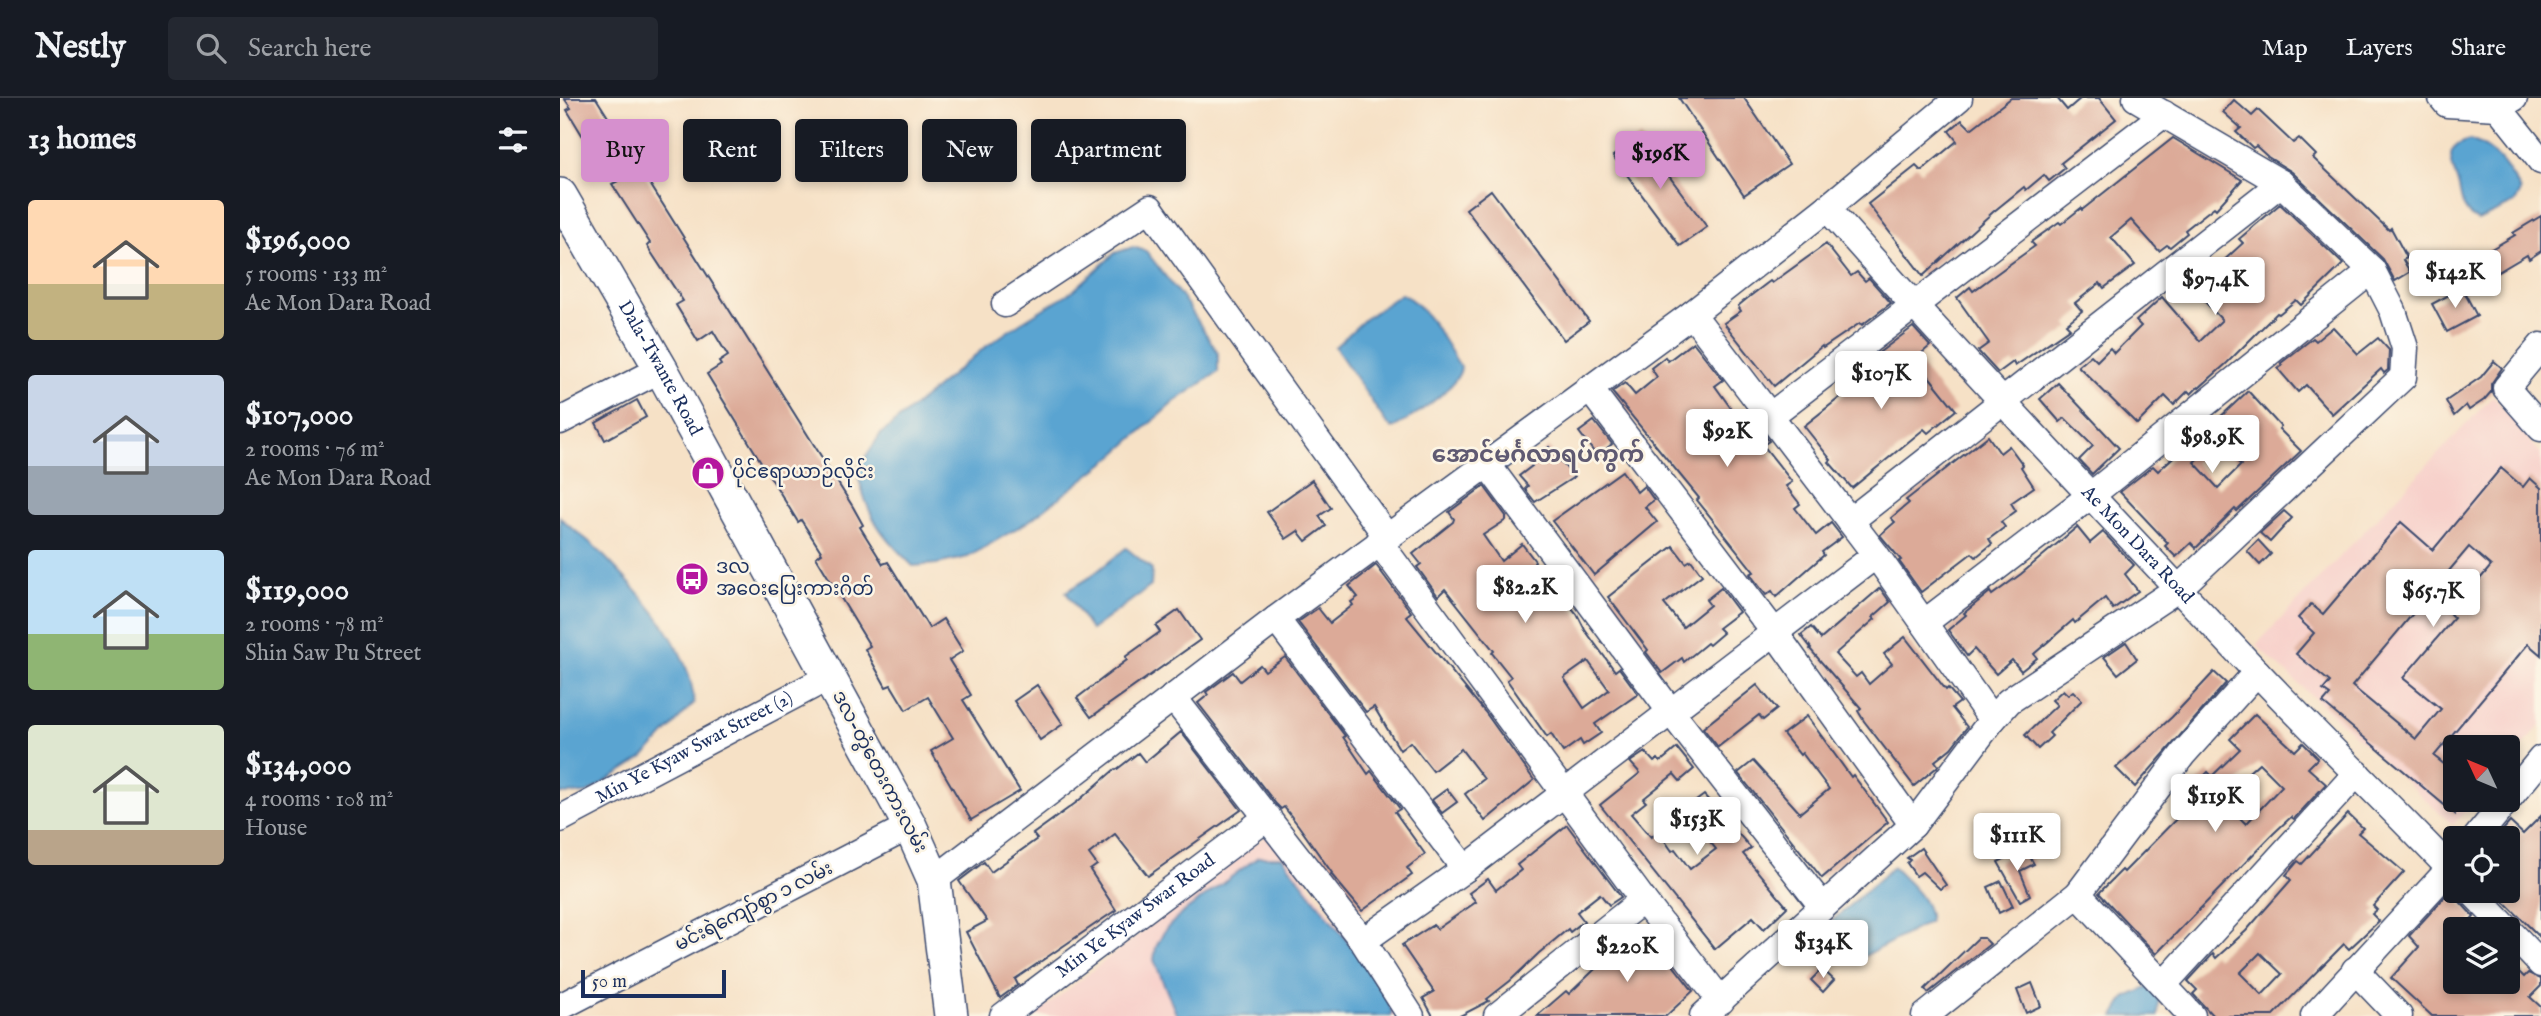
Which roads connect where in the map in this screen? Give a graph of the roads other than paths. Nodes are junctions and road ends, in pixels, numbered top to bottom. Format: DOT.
graph roads {
  1 [pos="1959,98"];
  2 [pos="2136,98"];
  3 [pos="2441,98"];
  4 [pos="2506,103"];
  5 [pos="2164,114"];
  6 [pos="2541,161"];
  7 [pos="2281,183"];
  8 [pos="560,195"];
  9 [pos="1826,208"];
  10 [pos="2372,270"];
  11 [pos="1005,304"];
  12 [pos="1913,305"];
  13 [pos="1692,314"];
  14 [pos="2541,346"];
  15 [pos="661,369"];
  16 [pos="1590,388"];
  17 [pos="2001,401"];
  18 [pos="1770,415"];
  19 [pos="560,421"];
  20 [pos="2541,428"];
  21 [pos="1487,464"];
  22 [pos="2090,496"];
  23 [pos="1850,521"];
  24 [pos="1383,540"];
  25 [pos="756,544"];
  26 [pos="1876,555"];
  27 [pos="2179,588"];
  28 [pos="1276,619"];
  29 [pos="1924,623"];
  30 [pos="1774,633"];
  31 [pos="2256,671"];
  32 [pos="829,677"];
  33 [pos="1172,697"];
  34 [pos="1671,712"];
  35 [pos="1992,720"];
  36 [pos="2538,767"];
  37 [pos="2357,773"];
  38 [pos="2520,786"];
  39 [pos="1564,793"];
  40 [pos="2497,812"];
  41 [pos="1268,817"];
  42 [pos="560,819"];
  43 [pos="1913,825"];
  44 [pos="910,826"];
  45 [pos="2486,826"];
  46 [pos="2443,858"];
  47 [pos="1465,869"];
  48 [pos="934,880"];
  49 [pos="2443,880"];
  50 [pos="2078,894"];
  51 [pos="1643,900"];
  52 [pos="2483,903"];
  53 [pos="1822,906"];
  54 [pos="1363,941"];
  55 [pos="2541,964"];
  56 [pos="2356,970"];
  57 [pos="2164,984"];
  58 [pos="560,1007"];
  59 [pos="1712,1008"];
  60 [pos="951,1016"];
  61 [pos="1003,1016"];
  62 [pos="1411,1016"];
  63 [pos="1497,1016"];
  64 [pos="1925,1016"];
  65 [pos="2192,1016"];
  66 [pos="2314,1016"];
  67 [pos="2399,1016"];
  1 -- 9 [label="street"];
  2 -- 5 [label="street"];
  3 -- 4 [label="street"];
  4 -- 6 [label="street"];
  5 -- 7 [label="street"];
  5 -- 12 [label="street"];
  7 -- 10 [label="street"];
  7 -- 17 [label="street"];
  8 -- 15 [label="main road, Dala-Twante Road"];
  9 -- 12 [label="street, Ae Mon Dara Road"];
  9 -- 13 [label="street"];
  10 -- 22 [label="street"];
  10 -- 27 [label="street"];
  11 -- 24 [label="street"];
  12 -- 17 [label="street, Ae Mon Dara Road"];
  12 -- 18 [label="street"];
  13 -- 16 [label="street"];
  13 -- 18 [label="street"];
  14 -- 20 [label="street"];
  15 -- 19 [label="street"];
  15 -- 25 [label="main road, Dala-Twante Road"];
  16 -- 21 [label="street"];
  16 -- 30 [label="street"];
  17 -- 22 [label="street, Ae Mon Dara Road"];
  17 -- 23 [label="street"];
  18 -- 23 [label="street"];
  21 -- 24 [label="street"];
  21 -- 34 [label="street"];
  22 -- 27 [label="street, Ae Mon Dara Road"];
  22 -- 29 [label="street"];
  23 -- 26 [label="street"];
  24 -- 28 [label="street"];
  24 -- 39 [label="street"];
  25 -- 32 [label="main road, ဒလ-တွံတေးကားလမ်း"];
  26 -- 29 [label="street"];
  26 -- 30 [label="street"];
  27 -- 31 [label="street, Ae Mon Dara Road"];
  27 -- 35 [label="street"];
  28 -- 33 [label="street"];
  28 -- 47 [label="street"];
  29 -- 35 [label="street"];
  30 -- 34 [label="street"];
  30 -- 43 [label="street"];
  31 -- 37 [label="street, Ae Mon Dara Road"];
  31 -- 50 [label="street"];
  32 -- 42 [label="street, Min Ye Kyaw Swat Street (2)"];
  32 -- 44 [label="main road, ဒလ-တွံတေးကားလမ်း"];
  33 -- 41 [label="street"];
  33 -- 48 [label="street"];
  34 -- 39 [label="street"];
  34 -- 53 [label="street"];
  35 -- 43 [label="street"];
  36 -- 38 [label="street"];
  37 -- 46 [label="street, Ae Mon Dara Road"];
  37 -- 57 [label="street"];
  39 -- 47 [label="street"];
  39 -- 51 [label="street"];
  40 -- 45 [label="street"];
  41 -- 54 [label="street"];
  41 -- 61 [label="street, Min Ye Kyaw Swar Road"];
  43 -- 53 [label="street"];
  44 -- 48 [label="main road, ဒလ-တွံတေးကားလမ်း"];
  44 -- 58 [label="street, မင်းရဲကျော်စွာ ၁ လမ်း"];
  47 -- 54 [label="street"];
  48 -- 60 [label="main road, ဒလ-တွံတေးကားလမ်း"];
  49 -- 56 [label="street"];
  50 -- 57 [label="street"];
  50 -- 64 [label="street"];
  51 -- 59 [label="street"];
  51 -- 63 [label="street"];
  52 -- 55 [label="street"];
  53 -- 59 [label="street"];
  54 -- 62 [label="street"];
  56 -- 66 [label="street"];
  56 -- 67 [label="street"];
  57 -- 65 [label="street"];
}
